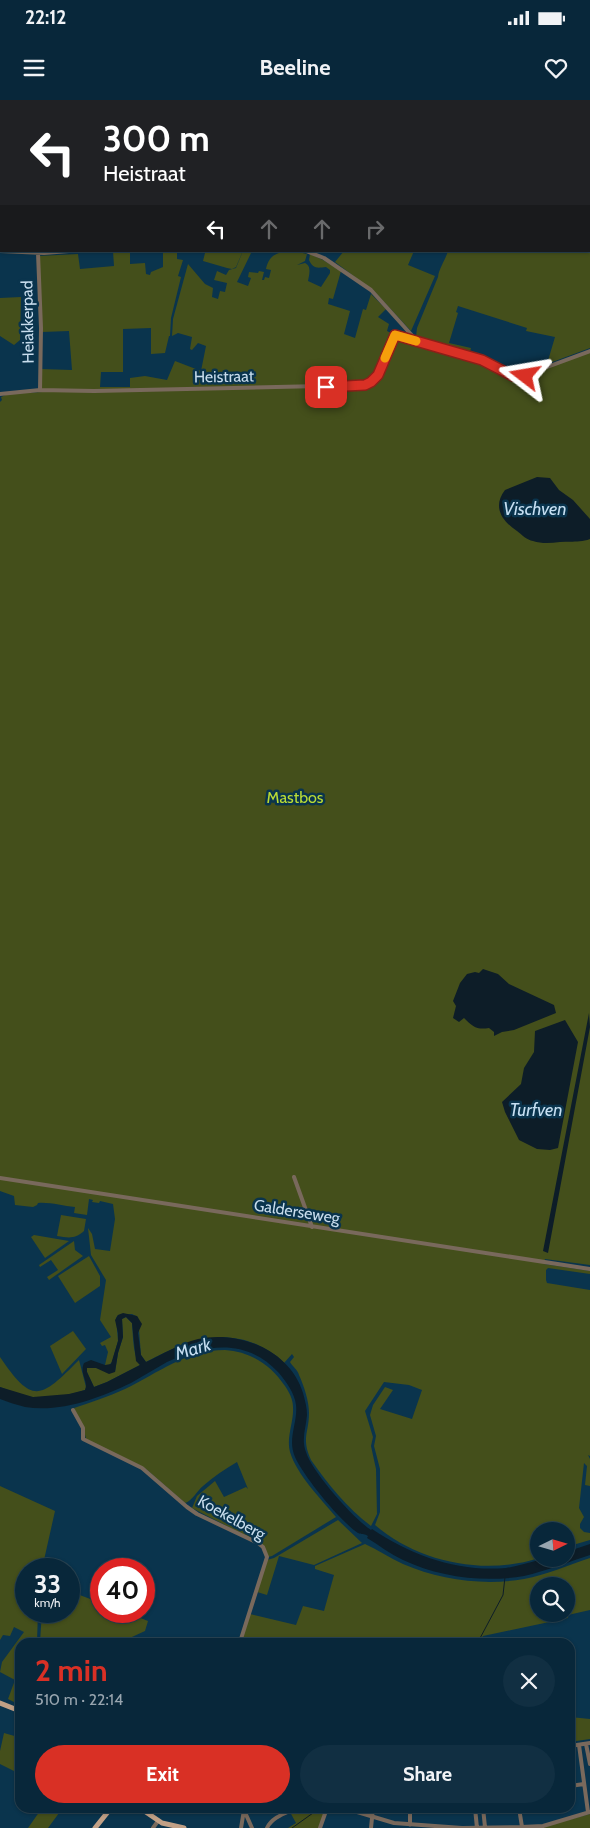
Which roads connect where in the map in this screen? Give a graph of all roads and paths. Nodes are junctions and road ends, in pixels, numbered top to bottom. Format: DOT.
graph roads {
  1 [pos="19,252"];
  2 [pos="54,252"];
  3 [pos="309,252"];
  4 [pos="38,253"];
  5 [pos="417,341"];
  6 [pos="590,351"];
  7 [pos="40,390"];
  8 [pos="0,394"];
  9 [pos="294,1176"];
  10 [pos="0,1178"];
  11 [pos="312,1227"];
  12 [pos="590,1269"];
  13 [pos="73,1410"];
  14 [pos="241,1638"];
  15 [pos="0,1703"];
  16 [pos="15,1709"];
  17 [pos="588,1743"];
  18 [pos="575,1745"];
  19 [pos="579,1745"];
  20 [pos="590,1764"];
  21 [pos="584,1784"];
  22 [pos="575,1785"];
  23 [pos="589,1812"];
  24 [pos="107,1813"];
  25 [pos="147,1813"];
  26 [pos="244,1813"];
  27 [pos="245,1813"];
  28 [pos="286,1813"];
  29 [pos="325,1813"];
  30 [pos="361,1813"];
  31 [pos="374,1813"];
  32 [pos="410,1813"];
  33 [pos="476,1813"];
  34 [pos="484,1813"];
  35 [pos="520,1813"];
  36 [pos="374,1817"];
  37 [pos="158,1821"];
  38 [pos="410,1825"];
  39 [pos="485,1827"];
  40 [pos="522,1827"];
  41 [pos="532,1827"];
  42 [pos="95,1828"];
  43 [pos="153,1828"];
  44 [pos="182,1828"];
  45 [pos="241,1828"];
  46 [pos="252,1828"];
  47 [pos="267,1828"];
  48 [pos="320,1828"];
  49 [pos="371,1828"];
  50 [pos="477,1828"];
  1 -- 4 [label="street"];
  2 -- 4 [label="street"];
  3 -- 5 [label="street"];
  4 -- 7 [label="street, Heiakkerpad"];
  5 -- 6 [label="street"];
  5 -- 7 [label="street, Heistraat"];
  7 -- 8 [label="street, Heistraat"];
  9 -- 11 [label="street"];
  10 -- 11 [label="street, Galderseweg"];
  11 -- 12 [label="street, Galderseweg"];
  13 -- 14 [label="street, Koekelberg"];
  15 -- 16 [label="main road"];
  17 -- 19 [label="street"];
  17 -- 20 [label="street"];
  18 -- 19 [label="street"];
  19 -- 21 [label="street"];
  21 -- 22 [label="street"];
  21 -- 23 [label="street"];
  23 -- 41 [label="street"];
  24 -- 42 [label="main road"];
  25 -- 37 [label="main road"];
  26 -- 45 [label="street"];
  27 -- 46 [label="street"];
  28 -- 47 [label="street"];
  29 -- 48 [label="street"];
  30 -- 36 [label="street"];
  31 -- 36 [label="street"];
  32 -- 38 [label="street"];
  33 -- 50 [label="street"];
  34 -- 39 [label="street"];
  35 -- 40 [label="street"];
  36 -- 38 [label="street"];
  36 -- 49 [label="street"];
  37 -- 43 [label="street"];
  37 -- 44 [label="main road"];
  38 -- 50 [label="street"];
  39 -- 40 [label="street"];
  39 -- 50 [label="street"];
  40 -- 41 [label="street"];
}
